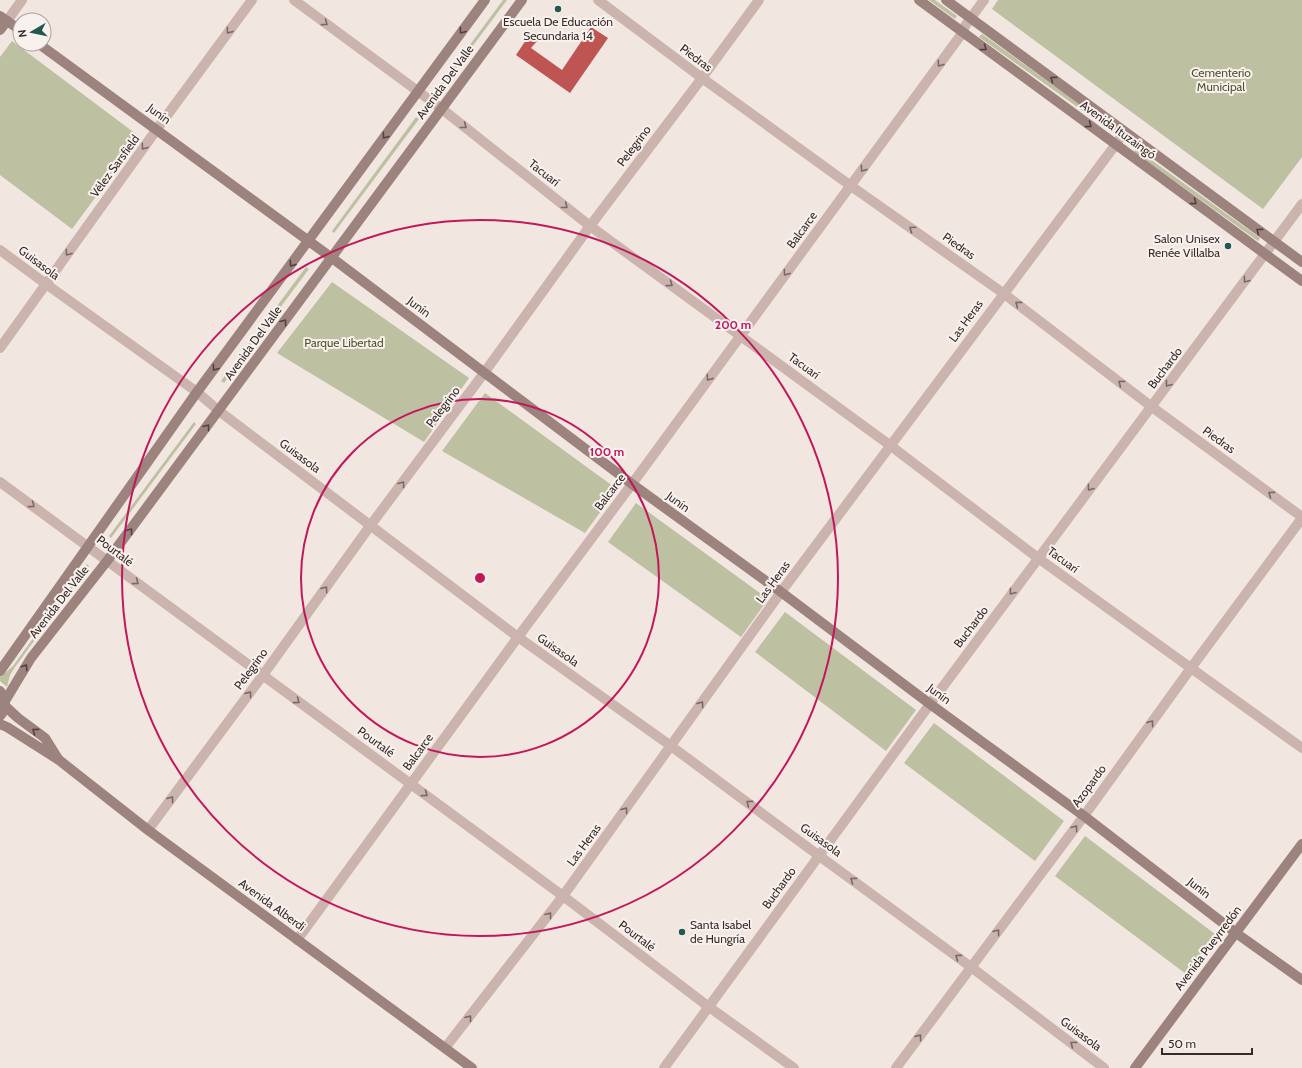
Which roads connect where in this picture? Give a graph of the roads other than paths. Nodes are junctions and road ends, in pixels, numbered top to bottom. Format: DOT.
graph roads {
  1 [pos="22,0"];
  2 [pos="252,0"];
  3 [pos="294,0"];
  4 [pos="485,0"];
  5 [pos="522,0"];
  6 [pos="598,0"];
  7 [pos="758,0"];
  8 [pos="919,0"];
  9 [pos="946,0"];
  10 [pos="984,0"];
  11 [pos="3,18"];
  12 [pos="970,18"];
  13 [pos="12,24"];
  14 [pos="0,30"];
  15 [pos="963,32"];
  16 [pos="50,52"];
  17 [pos="702,78"];
  18 [pos="418,92"];
  19 [pos="442,108"];
  20 [pos="157,129"];
  21 [pos="1125,132"];
  22 [pos="1115,144"];
  23 [pos="851,186"];
  24 [pos="1302,204"];
  25 [pos="590,226"];
  26 [pos="308,241"];
  27 [pos="1270,248"];
  28 [pos="0,250"];
  29 [pos="332,258"];
  30 [pos="1302,262"];
  31 [pos="1302,281"];
  32 [pos="46,284"];
  33 [pos="1003,293"];
  34 [pos="741,335"];
  35 [pos="0,348"];
  36 [pos="484,373"];
  37 [pos="197,392"];
  38 [pos="1152,406"];
  39 [pos="219,411"];
  40 [pos="891,446"];
  41 [pos="0,482"];
  42 [pos="632,484"];
  43 [pos="1302,517"];
  44 [pos="370,526"];
  45 [pos="88,546"];
  46 [pos="1038,558"];
  47 [pos="107,561"];
  48 [pos="781,592"];
  49 [pos="518,637"];
  50 [pos="1191,668"];
  51 [pos="0,671"];
  52 [pos="263,675"];
  53 [pos="0,691"];
  54 [pos="5,704"];
  55 [pos="930,704"];
  56 [pos="0,716"];
  57 [pos="0,724"];
  58 [pos="671,746"];
  59 [pos="1302,748"];
  60 [pos="59,760"];
  61 [pos="411,784"];
  62 [pos="1084,816"];
  63 [pos="148,830"];
  64 [pos="1302,844"];
  65 [pos="818,855"];
  66 [pos="563,896"];
  67 [pos="1236,933"];
  68 [pos="298,940"];
  69 [pos="971,966"];
  70 [pos="1302,980"];
  71 [pos="709,1007"];
  72 [pos="445,1048"];
  73 [pos="472,1068"];
  74 [pos="664,1068"];
  75 [pos="794,1068"];
  76 [pos="896,1068"];
  77 [pos="1104,1068"];
  78 [pos="1135,1068"];
  1 -- 11 [label="street"];
  2 -- 20 [label="street, Vélez Sarsfield, one-way"];
  3 -- 18 [label="street, Tacuarí, one-way"];
  4 -- 18 [label="main road, Avenida Del Valle, one-way"];
  5 -- 19 [label="main road, Avenida Del Valle"];
  6 -- 17 [label="street, Piedras"];
  7 -- 17 [label="street, Pelegrino"];
  8 -- 15 [label="main road, Avenida Ituzaingó"];
  9 -- 12 [label="main road, Avenida Ituzaingó"];
  10 -- 12 [label="street, Balcarce"];
  11 -- 13 [label="main road"];
  11 -- 14 [label="main road"];
  12 -- 15 [label="street, Balcarce"];
  21 -- 12 [label="main road, Avenida Ituzaingó, one-way"];
  15 -- 22 [label="main road, Avenida Ituzaingó, one-way"];
  15 -- 23 [label="street, Balcarce, one-way"];
  16 -- 20 [label="main road, Junín"];
  17 -- 23 [label="street, Piedras"];
  17 -- 25 [label="street, Pelegrino"];
  18 -- 19 [label="street, Tacuarí"];
  18 -- 26 [label="main road, Avenida Del Valle, one-way"];
  19 -- 25 [label="street, Tacuarí, one-way"];
  19 -- 29 [label="main road, Avenida Del Valle"];
  20 -- 26 [label="main road, Junín"];
  20 -- 32 [label="street, Vélez Sarsfield, one-way"];
  21 -- 22 [label="street, Las Heras"];
  27 -- 21 [label="main road, Avenida Ituzaingó, one-way"];
  22 -- 27 [label="main road, Avenida Ituzaingó, one-way"];
  22 -- 33 [label="street, Las Heras"];
  33 -- 23 [label="street, Piedras, one-way"];
  23 -- 34 [label="street, Balcarce, one-way"];
  24 -- 27 [label="street, Buchardo"];
  25 -- 34 [label="street, Tacuarí, one-way"];
  25 -- 36 [label="street, Pelegrino"];
  26 -- 29 [label="main road, Junín"];
  26 -- 37 [label="main road, Avenida Del Valle, one-way"];
  27 -- 30 [label="main road, Avenida Ituzaingó"];
  27 -- 31 [label="main road, Avenida Ituzaingó"];
  27 -- 38 [label="street, Buchardo, one-way"];
  28 -- 32 [label="street, Guisasola"];
  29 -- 36 [label="main road, Junín"];
  39 -- 29 [label="main road, Avenida Del Valle, one-way"];
  32 -- 35 [label="street, Vélez Sarsfield"];
  32 -- 37 [label="street, Guisasola"];
  38 -- 33 [label="street, Piedras, one-way"];
  33 -- 40 [label="street, Las Heras"];
  34 -- 40 [label="street, Tacuarí"];
  34 -- 42 [label="street, Balcarce, one-way"];
  36 -- 42 [label="main road, Junín"];
  44 -- 36 [label="street, Pelegrino, one-way"];
  37 -- 39 [label="street, Guisasola"];
  37 -- 45 [label="main road, Avenida Del Valle"];
  43 -- 38 [label="street, Piedras, one-way"];
  38 -- 46 [label="street, Buchardo, one-way"];
  39 -- 44 [label="street, Guisasola"];
  47 -- 39 [label="main road, Avenida Del Valle, one-way"];
  40 -- 46 [label="street, Tacuarí"];
  40 -- 48 [label="street, Las Heras"];
  41 -- 45 [label="street, Pourtalé, one-way"];
  42 -- 48 [label="main road, Junín"];
  42 -- 49 [label="street, Balcarce"];
  43 -- 50 [label="street, Azopardo"];
  44 -- 49 [label="street, Guisasola"];
  52 -- 44 [label="street, Pelegrino, one-way"];
  45 -- 47 [label="street, Pourtalé"];
  45 -- 51 [label="main road, Avenida Del Valle"];
  46 -- 50 [label="street, Tacuarí"];
  46 -- 55 [label="street, Buchardo, one-way"];
  47 -- 52 [label="street, Pourtalé, one-way"];
  54 -- 47 [label="main road, Avenida Del Valle, one-way"];
  48 -- 55 [label="main road, Junín"];
  58 -- 48 [label="street, Las Heras, one-way"];
  49 -- 58 [label="street, Guisasola"];
  49 -- 61 [label="street, Balcarce"];
  50 -- 59 [label="street, Tacuarí"];
  62 -- 50 [label="street, Azopardo, one-way"];
  52 -- 61 [label="street, Pourtalé, one-way"];
  63 -- 52 [label="street, Pelegrino, one-way"];
  53 -- 54 [label="main road"];
  54 -- 56 [label="main road, Avenida Del Valle"];
  60 -- 54 [label="main road, Avenida Alberdi, one-way"];
  55 -- 62 [label="main road, Junín"];
  55 -- 65 [label="street, Buchardo"];
  57 -- 60 [label="main road, Avenida Alberdi"];
  65 -- 58 [label="street, Guisasola, one-way"];
  66 -- 58 [label="street, Las Heras, one-way"];
  60 -- 63 [label="main road, Avenida Alberdi"];
  61 -- 66 [label="street, Pourtalé, one-way"];
  61 -- 68 [label="street, Balcarce"];
  62 -- 67 [label="main road, Junín"];
  69 -- 62 [label="street, Azopardo, one-way"];
  63 -- 68 [label="main road, Avenida Alberdi"];
  64 -- 67 [label="main road, Avenida Pueyrredón"];
  69 -- 65 [label="street, Guisasola, one-way"];
  65 -- 71 [label="street, Buchardo"];
  66 -- 71 [label="street, Pourtalé"];
  72 -- 66 [label="street, Las Heras, one-way"];
  67 -- 70 [label="main road, Junín"];
  67 -- 78 [label="main road, Avenida Pueyrredón"];
  68 -- 72 [label="main road, Avenida Alberdi"];
  76 -- 69 [label="street, Azopardo, one-way"];
  77 -- 69 [label="street, Guisasola, one-way"];
  71 -- 74 [label="street, Buchardo"];
  71 -- 75 [label="street, Pourtalé"];
  72 -- 73 [label="main road, Avenida Alberdi"];
}
